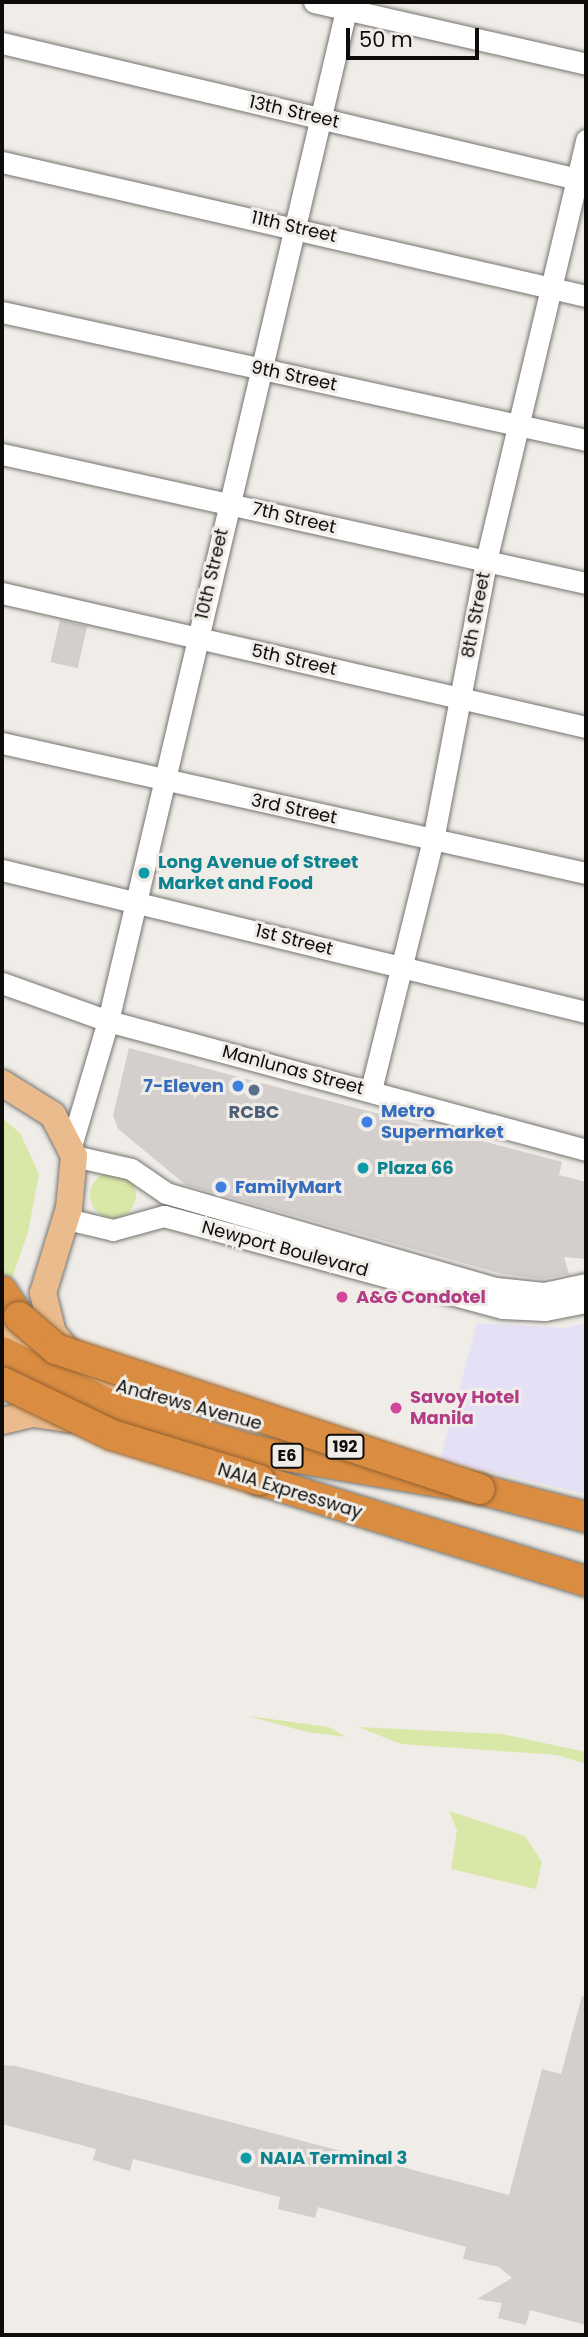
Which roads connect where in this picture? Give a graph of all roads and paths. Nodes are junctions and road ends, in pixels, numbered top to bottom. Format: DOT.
graph roads {
  1 [pos="314,2"];
  2 [pos="347,6"];
  3 [pos="2,43"];
  4 [pos="586,64"];
  5 [pos="321,119"];
  6 [pos="586,140"];
  7 [pos="2,162"];
  8 [pos="581,180"];
  9 [pos="296,227"];
  10 [pos="553,288"];
  11 [pos="586,296"];
  12 [pos="2,312"];
  13 [pos="262,368"];
  14 [pos="519,425"];
  15 [pos="586,440"];
  16 [pos="2,454"];
  17 [pos="228,503"];
  18 [pos="486,561"];
  19 [pos="586,583"];
  20 [pos="2,593"];
  21 [pos="198,638"];
  22 [pos="460,699"];
  23 [pos="586,727"];
  24 [pos="2,743"];
  25 [pos="165,781"];
  26 [pos="433,840"];
  27 [pos="2,870"];
  28 [pos="586,873"];
  29 [pos="136,902"];
  30 [pos="403,966"];
  31 [pos="2,983"];
  32 [pos="586,1012"];
  33 [pos="108,1021"];
  34 [pos="2,1083"];
  35 [pos="371,1090"];
  36 [pos="586,1150"];
  37 [pos="73,1151"];
  38 [pos="147,1184"];
  39 [pos="67,1219"];
  40 [pos="135,1222"];
  41 [pos="586,1284"];
  42 [pos="2,1291"];
  43 [pos="586,1302"];
  44 [pos="2,1325"];
  45 [pos="2,1352"];
  46 [pos="2,1382"];
  47 [pos="104,1382"];
  48 [pos="2,1421"];
  49 [pos="479,1489"];
  50 [pos="586,1510"];
  51 [pos="586,1517"];
  52 [pos="586,1573"];
  53 [pos="586,1581"];
  1 -- 2 [label="street"];
  2 -- 4 [label="street"];
  2 -- 5 [label="street, 10th Street"];
  3 -- 5 [label="street, 13th Street"];
  5 -- 8 [label="street, 13th Street"];
  5 -- 9 [label="street, 10th Street"];
  6 -- 8 [label="street, 8th Street"];
  7 -- 9 [label="street, 11th Street"];
  8 -- 10 [label="street, 8th Street"];
  9 -- 10 [label="street, 11th Street"];
  9 -- 13 [label="street, 10th Street"];
  10 -- 11 [label="street, 11th Street"];
  10 -- 14 [label="street, 8th Street"];
  12 -- 13 [label="street, 9th Street"];
  13 -- 14 [label="street, 9th Street"];
  13 -- 17 [label="street, 10th Street"];
  14 -- 15 [label="street, 9th Street"];
  14 -- 18 [label="street, 8th Street"];
  16 -- 17 [label="street, 7th Street"];
  17 -- 18 [label="street, 7th Street"];
  17 -- 21 [label="street, 10th Street"];
  18 -- 19 [label="street, 7th Street"];
  18 -- 22 [label="street, 8th Street"];
  20 -- 21 [label="street, 5th Street"];
  21 -- 22 [label="street, 5th Street"];
  21 -- 25 [label="street, 10th Street"];
  22 -- 23 [label="street, 5th Street"];
  22 -- 26 [label="street, 8th Street"];
  24 -- 25 [label="street, 3rd Street"];
  25 -- 26 [label="street, 3rd Street"];
  25 -- 29 [label="street, 10th Street"];
  26 -- 28 [label="street, 3rd Street"];
  26 -- 30 [label="street, 8th Street"];
  27 -- 29 [label="street, 1st Street"];
  29 -- 30 [label="street, 1st Street"];
  29 -- 33 [label="street, 10th Street"];
  30 -- 32 [label="street, 1st Street"];
  30 -- 35 [label="street, 8th Street"];
  31 -- 33 [label="street, Manlunas Street"];
  33 -- 35 [label="street, Manlunas Street"];
  33 -- 37 [label="street, 10th Street"];
  34 -- 37 [label="main road"];
  35 -- 36 [label="street, Manlunas Street"];
  37 -- 38 [label="street, Newport Boulevard"];
  37 -- 39 [label="main road, 192"];
  38 -- 40 [label="street"];
  38 -- 41 [label="street, Newport Boulevard"];
  39 -- 40 [label="street, Newport Boulevard"];
  39 -- 47 [label="main road, Andrews Avenue / 192"];
  40 -- 43 [label="street, Newport Boulevard"];
  42 -- 49 [label="highway, bridge"];
  44 -- 47 [label="main road"];
  45 -- 49 [label="highway, NAIA Expressway / E6, bridge"];
  46 -- 53 [label="highway, NAIA Expressway / E6, bridge"];
  47 -- 50 [label="main road, Andrews Avenue / 192"];
  48 -- 52 [label="main road"];
  49 -- 51 [label="highway, NAIA Expressway / E6"];
}
